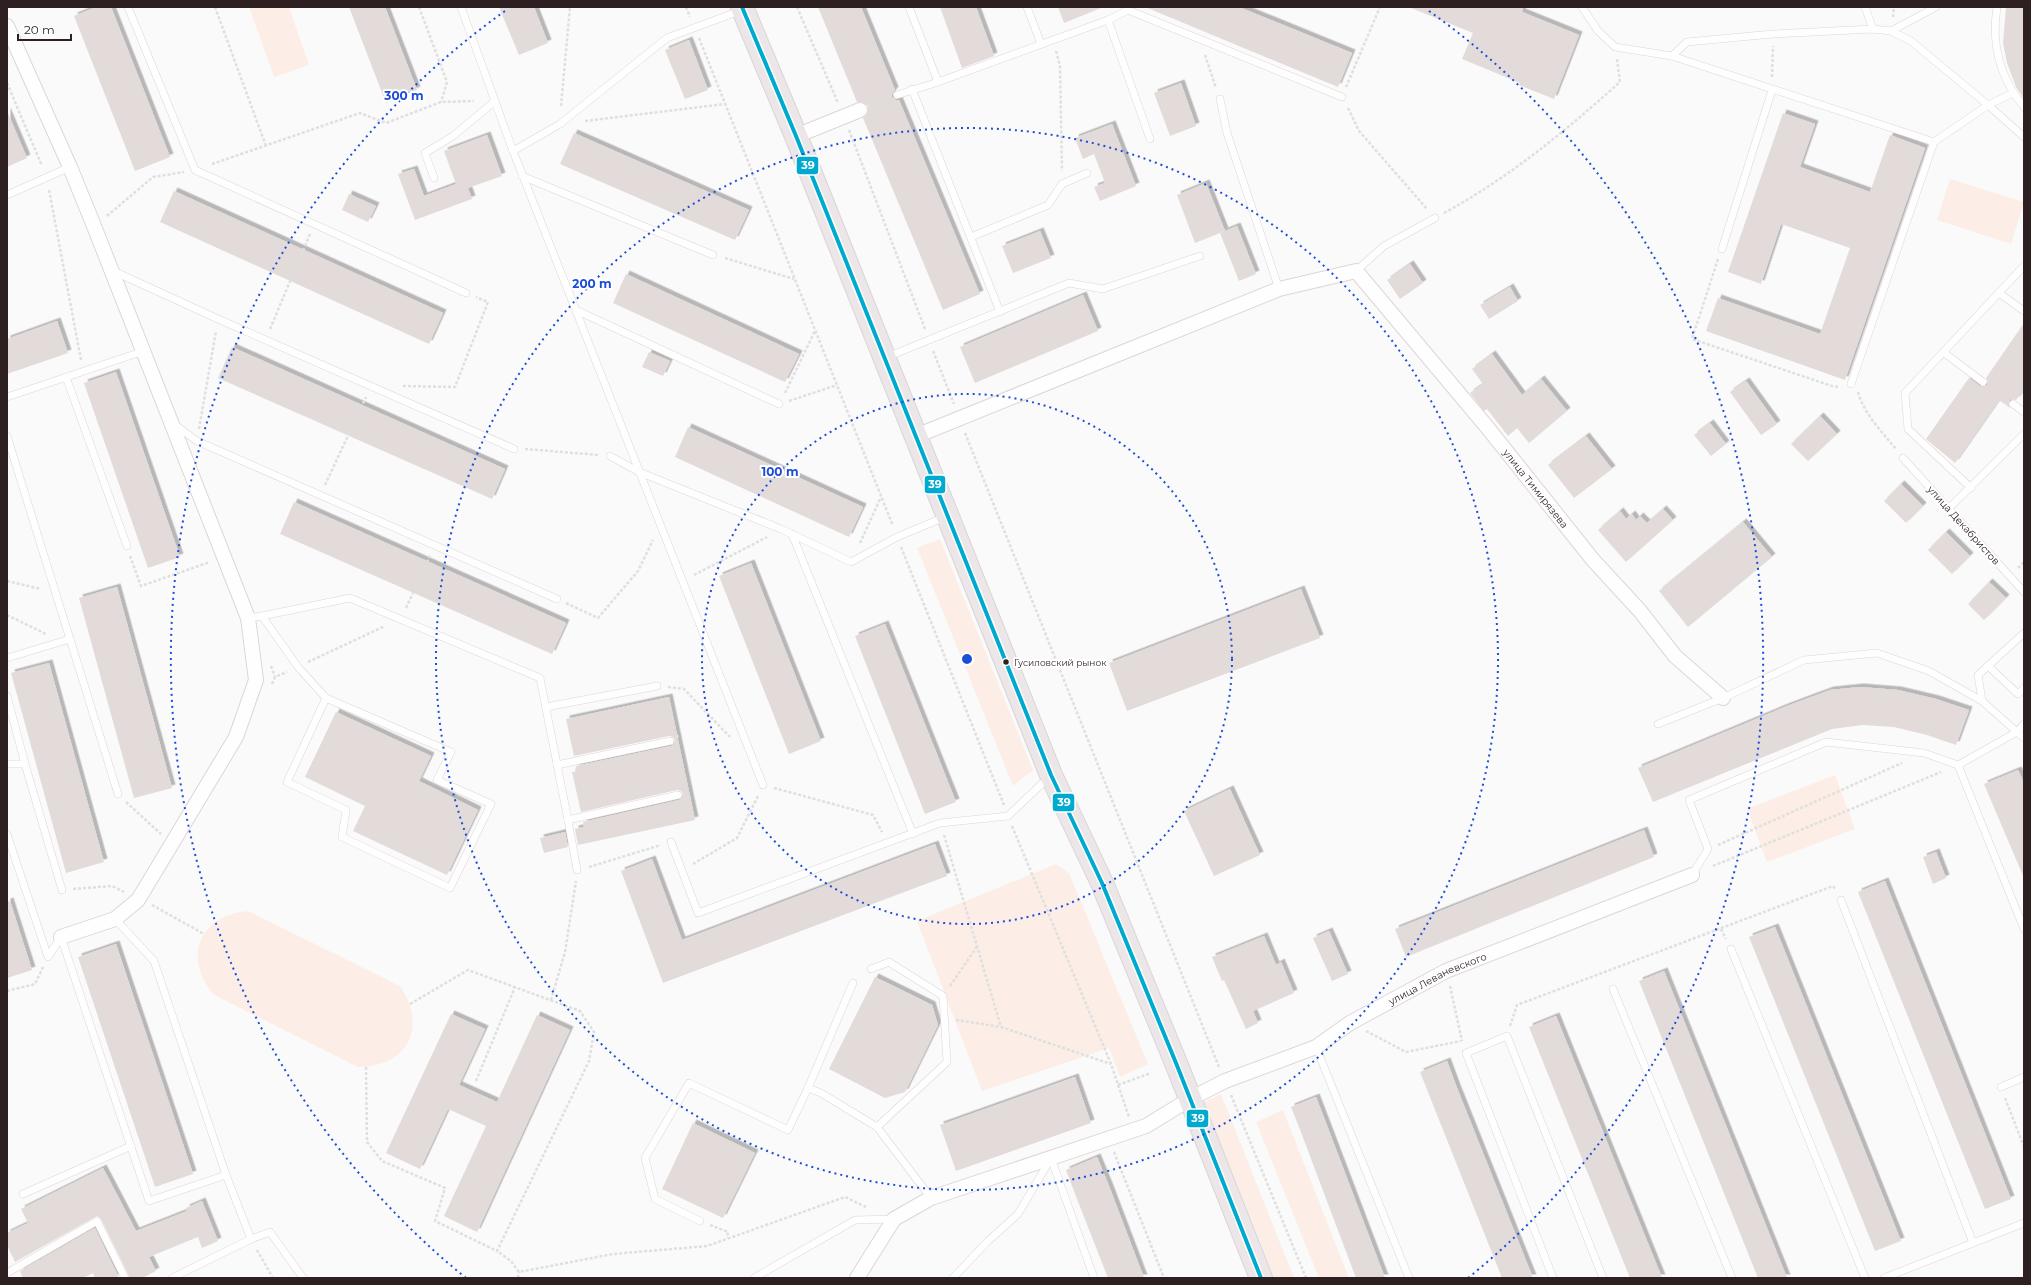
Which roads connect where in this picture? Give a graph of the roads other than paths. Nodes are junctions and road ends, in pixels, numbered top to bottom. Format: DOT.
graph roads {
  1 [pos="128,7"];
  2 [pos="461,7"];
  3 [pos="909,7"];
  4 [pos="1027,7"];
  5 [pos="1582,7"];
  6 [pos="1865,7"];
  7 [pos="1936,7"];
  8 [pos="1997,7"];
  9 [pos="742,8"];
  10 [pos="1129,8"];
  11 [pos="1108,20"];
  12 [pos="7,26"];
  13 [pos="1873,29"];
  14 [pos="1891,31"];
  15 [pos="1041,44"];
  16 [pos="1672,56"];
  17 [pos="938,82"];
  18 [pos="912,89"];
  19 [pos="1772,90"];
  20 [pos="2013,93"];
  21 [pos="897,95"];
  22 [pos="1342,97"];
  23 [pos="1220,99"];
  24 [pos="495,101"];
  25 [pos="1988,104"];
  26 [pos="2024,108"];
  27 [pos="860,110"];
  28 [pos="796,136"];
  29 [pos="2024,137"];
  30 [pos="1150,139"];
  31 [pos="1934,142"];
  32 [pos="513,151"];
  33 [pos="70,167"];
  34 [pos="1087,173"];
  35 [pos="522,176"];
  36 [pos="434,178"];
  37 [pos="7,195"];
  38 [pos="1435,218"];
  39 [pos="971,237"];
  40 [pos="1722,249"];
  41 [pos="713,255"];
  42 [pos="1200,256"];
  43 [pos="2024,266"];
  44 [pos="111,270"];
  45 [pos="1356,271"];
  46 [pos="1279,289"];
  47 [pos="1999,292"];
  48 [pos="466,293"];
  49 [pos="578,311"];
  50 [pos="2024,311"];
  51 [pos="1000,312"];
  52 [pos="144,351"];
  53 [pos="1943,352"];
  54 [pos="885,358"];
  55 [pos="66,376"];
  56 [pos="1983,382"];
  57 [pos="1851,384"];
  58 [pos="7,397"];
  59 [pos="779,404"];
  60 [pos="2013,404"];
  61 [pos="2024,412"];
  62 [pos="171,421"];
  63 [pos="2024,434"];
  64 [pos="7,436"];
  65 [pos="916,436"];
  66 [pos="514,449"];
  67 [pos="610,456"];
  68 [pos="1903,458"];
  69 [pos="639,472"];
  70 [pos="1971,488"];
  71 [pos="1948,509"];
  72 [pos="947,516"];
  73 [pos="792,534"];
  74 [pos="126,546"];
  75 [pos="2024,592"];
  76 [pos="557,598"];
  77 [pos="255,617"];
  78 [pos="2024,632"];
  79 [pos="66,640"];
  80 [pos="7,658"];
  81 [pos="1988,666"];
  82 [pos="657,686"];
  83 [pos="2024,688"];
  84 [pos="7,696"];
  85 [pos="326,698"];
  86 [pos="1724,698"];
  87 [pos="1982,701"];
  88 [pos="546,707"];
  89 [pos="1658,724"];
  90 [pos="2024,724"];
  91 [pos="2017,732"];
  92 [pos="2024,738"];
  93 [pos="670,741"];
  94 [pos="7,764"];
  95 [pos="26,764"];
  96 [pos="557,765"];
  97 [pos="1958,765"];
  98 [pos="1051,775"];
  99 [pos="763,785"];
  100 [pos="118,794"];
  101 [pos="678,796"];
  102 [pos="568,820"];
  103 [pos="7,834"];
  104 [pos="913,834"];
  105 [pos="671,842"];
  106 [pos="578,870"];
  107 [pos="1692,875"];
  108 [pos="62,890"];
  109 [pos="1841,900"];
  110 [pos="115,919"];
  111 [pos="2024,929"];
  112 [pos="61,937"];
  113 [pos="1731,949"];
  114 [pos="870,969"];
  115 [pos="854,983"];
  116 [pos="1613,989"];
  117 [pos="1316,1047"];
  118 [pos="2024,1077"];
  119 [pos="2001,1086"];
  120 [pos="808,1088"];
  121 [pos="1190,1099"];
  122 [pos="878,1127"];
  123 [pos="131,1146"];
  124 [pos="1051,1158"];
  125 [pos="226,1175"];
  126 [pos="23,1194"];
  127 [pos="931,1198"];
  128 [pos="894,1219"];
  129 [pos="700,1221"];
  130 [pos="2024,1223"];
  131 [pos="251,1239"];
  132 [pos="1973,1243"];
  133 [pos="7,1273"];
  134 [pos="125,1278"];
  135 [pos="173,1278"];
  136 [pos="303,1278"];
  137 [pos="754,1278"];
  138 [pos="857,1278"];
  139 [pos="953,1278"];
  140 [pos="1094,1278"];
  141 [pos="1261,1278"];
  142 [pos="1409,1278"];
  143 [pos="1553,1278"];
  144 [pos="1603,1278"];
  145 [pos="1732,1278"];
  146 [pos="1865,1278"];
  147 [pos="1884,1278"];
  1 -- 48 [label="lane"];
  2 -- 24 [label="lane"];
  3 -- 17 [label="lane"];
  4 -- 15 [label="lane"];
  5 -- 16 [label="lane"];
  6 -- 13 [label="lane"];
  7 -- 14 [label="lane"];
  8 -- 20 [label="lane"];
  9 -- 28 [label="main road"];
  9 -- 32 [label="lane"];
  10 -- 11 [label="lane"];
  10 -- 22 [label="lane"];
  11 -- 15 [label="lane"];
  11 -- 30 [label="lane"];
  12 -- 33 [label="street"];
  13 -- 14 [label="lane"];
  13 -- 16 [label="lane"];
  14 -- 25 [label="lane"];
  15 -- 17 [label="lane"];
  16 -- 19 [label="lane"];
  17 -- 18 [label="lane"];
  18 -- 21 [label="lane"];
  18 -- 39 [label="lane"];
  19 -- 31 [label="lane"];
  19 -- 40 [label="lane"];
  20 -- 25 [label="lane"];
  20 -- 26 [label="lane"];
  23 -- 46 [label="lane"];
  24 -- 32 [label="lane"];
  24 -- 36 [label="lane"];
  25 -- 29 [label="lane"];
  25 -- 31 [label="lane"];
  27 -- 28 [label="street"];
  28 -- 54 [label="main road"];
  31 -- 57 [label="lane"];
  32 -- 35 [label="lane"];
  33 -- 37 [label="lane"];
  33 -- 44 [label="street"];
  34 -- 39 [label="lane"];
  35 -- 41 [label="lane"];
  35 -- 49 [label="lane"];
  38 -- 45 [label="lane"];
  39 -- 51 [label="lane"];
  42 -- 51 [label="lane"];
  43 -- 47 [label="lane"];
  44 -- 52 [label="street"];
  44 -- 66 [label="lane"];
  45 -- 46 [label="street"];
  45 -- 86 [label="street, улица Тимирязева"];
  46 -- 65 [label="street"];
  47 -- 50 [label="lane"];
  47 -- 53 [label="lane"];
  49 -- 59 [label="lane"];
  49 -- 69 [label="lane"];
  51 -- 54 [label="lane"];
  52 -- 55 [label="lane"];
  52 -- 62 [label="street"];
  53 -- 56 [label="lane"];
  53 -- 70 [label="lane"];
  54 -- 65 [label="main road"];
  55 -- 58 [label="lane"];
  55 -- 74 [label="lane"];
  60 -- 61 [label="lane"];
  62 -- 76 [label="lane"];
  62 -- 77 [label="street"];
  63 -- 70 [label="lane"];
  64 -- 79 [label="lane"];
  65 -- 72 [label="main road"];
  67 -- 69 [label="lane"];
  68 -- 71 [label="lane, улица Декабристов"];
  69 -- 73 [label="lane"];
  69 -- 99 [label="lane"];
  70 -- 71 [label="lane"];
  71 -- 75 [label="lane, улица Декабристов"];
  72 -- 73 [label="lane"];
  72 -- 98 [label="main road"];
  73 -- 104 [label="lane"];
  77 -- 85 [label="lane"];
  77 -- 88 [label="lane"];
  77 -- 110 [label="street"];
  78 -- 81 [label="lane"];
  79 -- 80 [label="lane"];
  79 -- 100 [label="lane"];
  81 -- 83 [label="lane"];
  81 -- 87 [label="lane"];
  82 -- 88 [label="lane"];
  84 -- 95 [label="lane"];
  85 -- 85 [label="lane"];
  86 -- 87 [label="lane"];
  86 -- 89 [label="lane"];
  87 -- 91 [label="lane"];
  88 -- 96 [label="lane"];
  90 -- 91 [label="lane"];
  91 -- 92 [label="lane"];
  91 -- 97 [label="lane"];
  93 -- 96 [label="lane"];
  94 -- 95 [label="lane"];
  95 -- 108 [label="lane"];
  96 -- 102 [label="lane"];
  97 -- 107 [label="lane"];
  97 -- 111 [label="lane"];
  98 -- 104 [label="lane"];
  98 -- 121 [label="main road"];
  101 -- 102 [label="lane"];
  102 -- 106 [label="lane"];
  103 -- 112 [label="lane"];
  104 -- 105 [label="lane"];
  107 -- 117 [label="street, улица Леваневского"];
  109 -- 132 [label="lane"];
  110 -- 112 [label="street"];
  110 -- 125 [label="lane"];
  112 -- 123 [label="lane"];
  113 -- 146 [label="lane"];
  114 -- 122 [label="lane"];
  115 -- 120 [label="lane"];
  116 -- 145 [label="lane"];
  117 -- 121 [label="street, улица Леваневского"];
  117 -- 142 [label="lane"];
  118 -- 119 [label="lane"];
  120 -- 122 [label="lane"];
  120 -- 129 [label="lane"];
  121 -- 124 [label="street, улица Леваневского"];
  121 -- 141 [label="main road"];
  122 -- 127 [label="lane"];
  123 -- 125 [label="lane"];
  123 -- 126 [label="lane"];
  124 -- 127 [label="street, улица Леваневского"];
  124 -- 139 [label="lane"];
  124 -- 140 [label="lane"];
  125 -- 131 [label="lane"];
  127 -- 128 [label="street, улица Леваневского"];
  128 -- 137 [label="lane"];
  128 -- 138 [label="street"];
  130 -- 132 [label="lane"];
  131 -- 135 [label="lane"];
  131 -- 136 [label="lane"];
  132 -- 147 [label="lane"];
  133 -- 134 [label="lane"];
  143 -- 144 [label="lane"];
}
